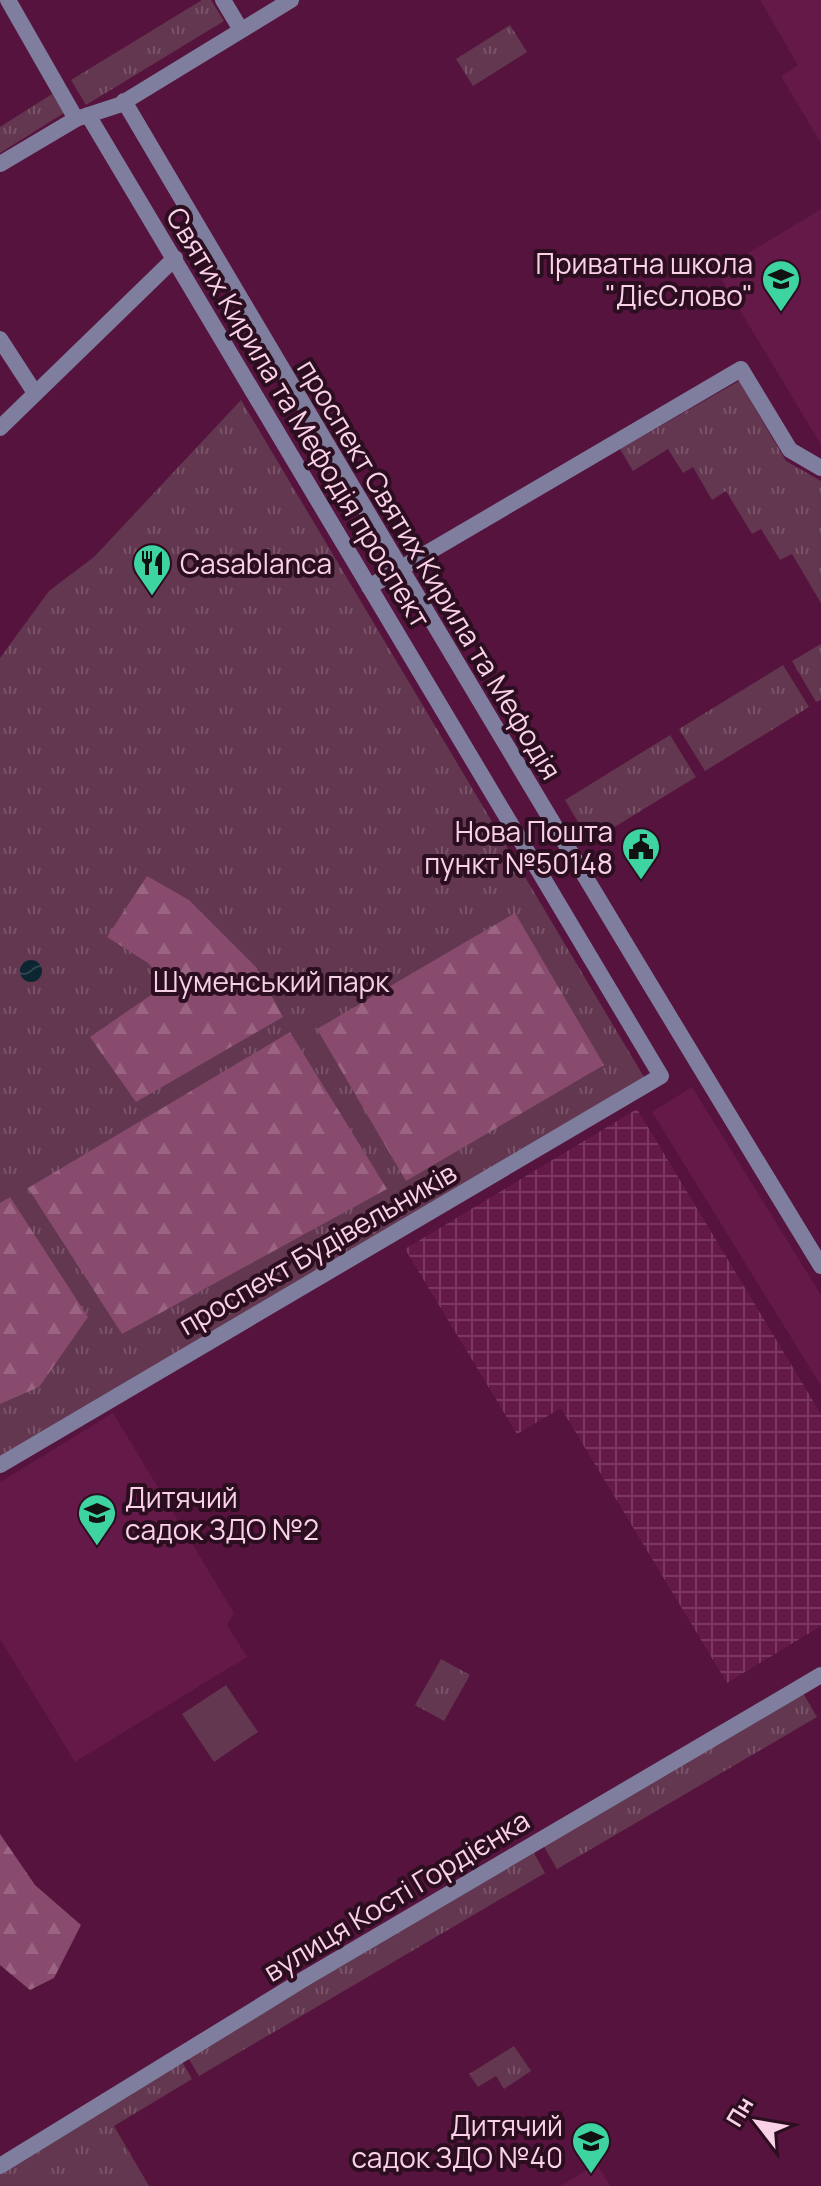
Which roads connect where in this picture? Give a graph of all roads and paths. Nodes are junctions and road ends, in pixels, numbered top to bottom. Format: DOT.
graph roads {
  1 [pos="8,0"];
  2 [pos="223,0"];
  3 [pos="291,0"];
  4 [pos="241,30"];
  5 [pos="124,101"];
  6 [pos="82,117"];
  7 [pos="0,164"];
  8 [pos="175,258"];
  9 [pos="0,339"];
  10 [pos="35,393"];
  11 [pos="0,428"];
  12 [pos="821,468"];
  13 [pos="400,569"];
  14 [pos="369,587"];
  15 [pos="661,1076"];
  16 [pos="821,1266"];
  17 [pos="0,1465"];
  18 [pos="821,1675"];
  19 [pos="0,2166"];
  1 -- 6 [label="street, Святих Кирила та Мефодія проспект"];
  2 -- 4 [label="street"];
  3 -- 4 [label="street"];
  4 -- 5 [label="street"];
  5 -- 6 [label="street"];
  5 -- 13 [label="street, проспект Святих Кирила та Мефодія"];
  6 -- 7 [label="street"];
  6 -- 8 [label="street, Святих Кирила та Мефодія проспект"];
  8 -- 10 [label="street"];
  8 -- 14 [label="street, Святих Кирила та Мефодія проспект"];
  9 -- 10 [label="street"];
  10 -- 11 [label="street"];
  12 -- 13 [label="street"];
  13 -- 14 [label="street"];
  13 -- 16 [label="street, проспект Святих Кирила та Мефодія"];
  14 -- 15 [label="street, Святих Кирила та Мефодія проспект"];
  15 -- 17 [label="street, проспект Будівельників"];
  18 -- 19 [label="street, вулиця Кості Гордієнка"];
}
